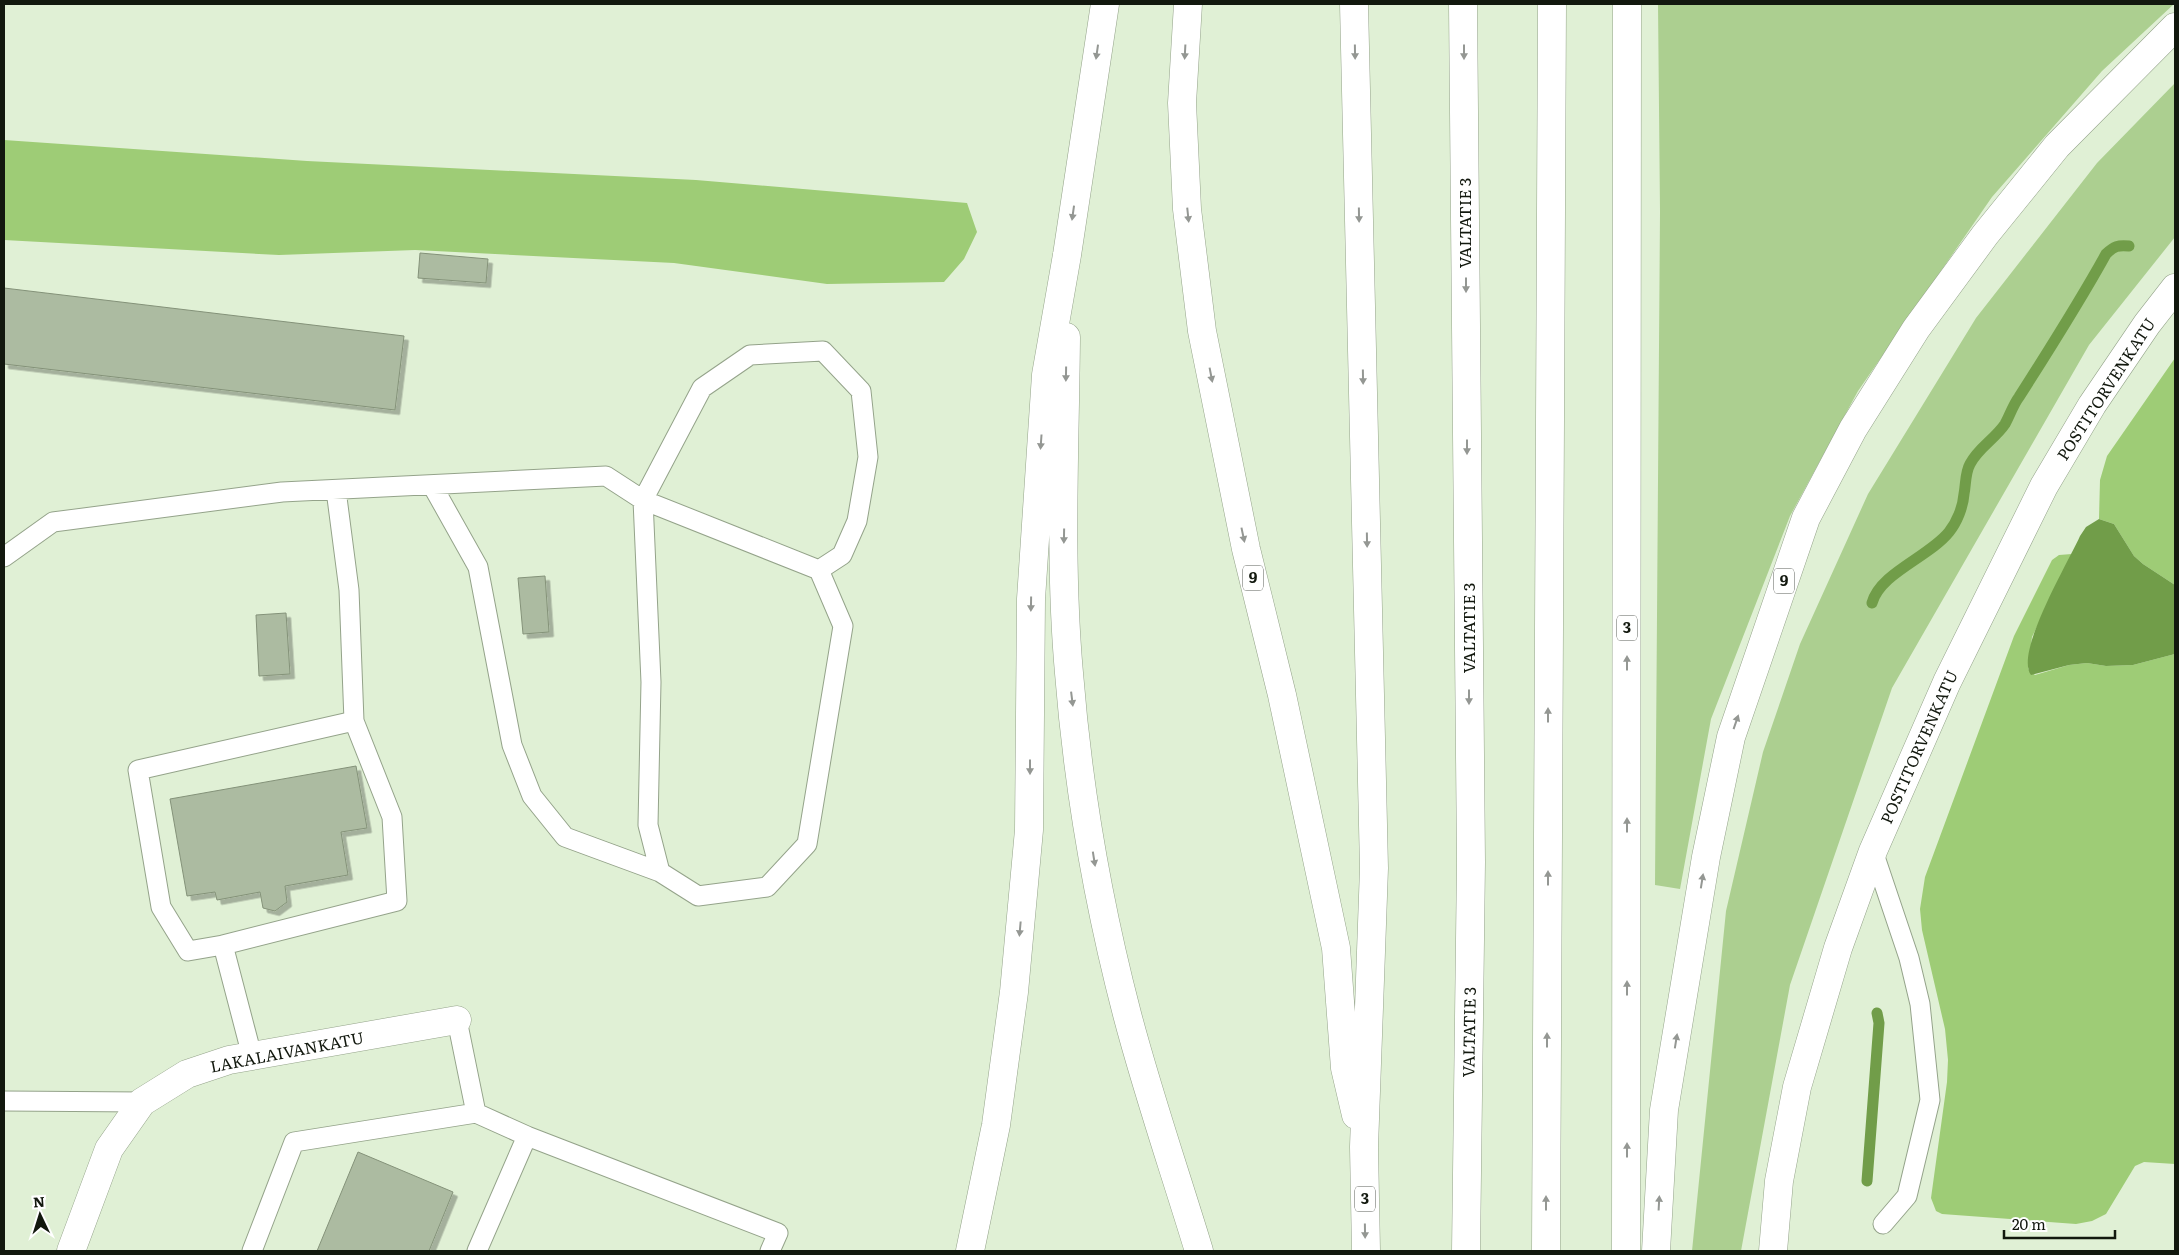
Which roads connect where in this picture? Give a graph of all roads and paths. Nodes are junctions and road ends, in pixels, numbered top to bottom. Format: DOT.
graph roads {
  1 [pos="1105,4"];
  2 [pos="1188,4"];
  3 [pos="1354,4"];
  4 [pos="1464,4"];
  5 [pos="1552,4"];
  6 [pos="1627,4"];
  7 [pos="2175,27"];
  8 [pos="1067,255"];
  9 [pos="2175,288"];
  10 [pos="432,485"];
  11 [pos="336,490"];
  12 [pos="643,500"];
  13 [pos="4,557"];
  14 [pos="820,570"];
  15 [pos="354,720"];
  16 [pos="1873,851"];
  17 [pos="660,872"];
  18 [pos="223,945"];
  19 [pos="457,1020"];
  20 [pos="252,1056"];
  21 [pos="4,1102"];
  22 [pos="142,1102"];
  23 [pos="476,1113"];
  24 [pos="527,1136"];
  25 [pos="1364,1147"];
  26 [pos="1882,1224"];
  27 [pos="71,1251"];
  28 [pos="252,1251"];
  29 [pos="477,1251"];
  30 [pos="770,1251"];
  31 [pos="970,1251"];
  32 [pos="1199,1251"];
  33 [pos="1366,1251"];
  34 [pos="1466,1251"];
  35 [pos="1546,1251"];
  36 [pos="1626,1251"];
  37 [pos="1656,1251"];
  38 [pos="1773,1251"];
  1 -- 8 [label="main road, one-way"];
  2 -- 25 [label="main road, 9, one-way"];
  3 -- 25 [label="main road, 3, one-way"];
  4 -- 34 [label="main road, VALTATIE 3, one-way"];
  35 -- 5 [label="main road, one-way"];
  36 -- 6 [label="main road, 3, one-way"];
  37 -- 7 [label="main road, 9, one-way"];
  8 -- 31 [label="main road, one-way"];
  8 -- 32 [label="main road, one-way"];
  9 -- 16 [label="main road, POSTITORVENKATU"];
  10 -- 11 [label="lane"];
  10 -- 12 [label="lane"];
  10 -- 17 [label="lane"];
  11 -- 13 [label="lane"];
  11 -- 15 [label="lane"];
  12 -- 14 [label="lane"];
  12 -- 14 [label="lane"];
  12 -- 17 [label="lane"];
  14 -- 17 [label="lane"];
  15 -- 18 [label="lane"];
  15 -- 18 [label="lane"];
  16 -- 26 [label="lane"];
  16 -- 38 [label="main road, POSTITORVENKATU"];
  18 -- 20 [label="lane"];
  19 -- 20 [label="main road, LAKALAIVANKATU"];
  19 -- 23 [label="lane"];
  20 -- 22 [label="main road, LAKALAIVANKATU"];
  21 -- 22 [label="lane"];
  22 -- 27 [label="main road, LAKALAIVANKATU"];
  23 -- 24 [label="lane"];
  23 -- 28 [label="lane"];
  24 -- 29 [label="lane"];
  24 -- 30 [label="lane"];
  25 -- 33 [label="main road, 3, one-way"];
}
